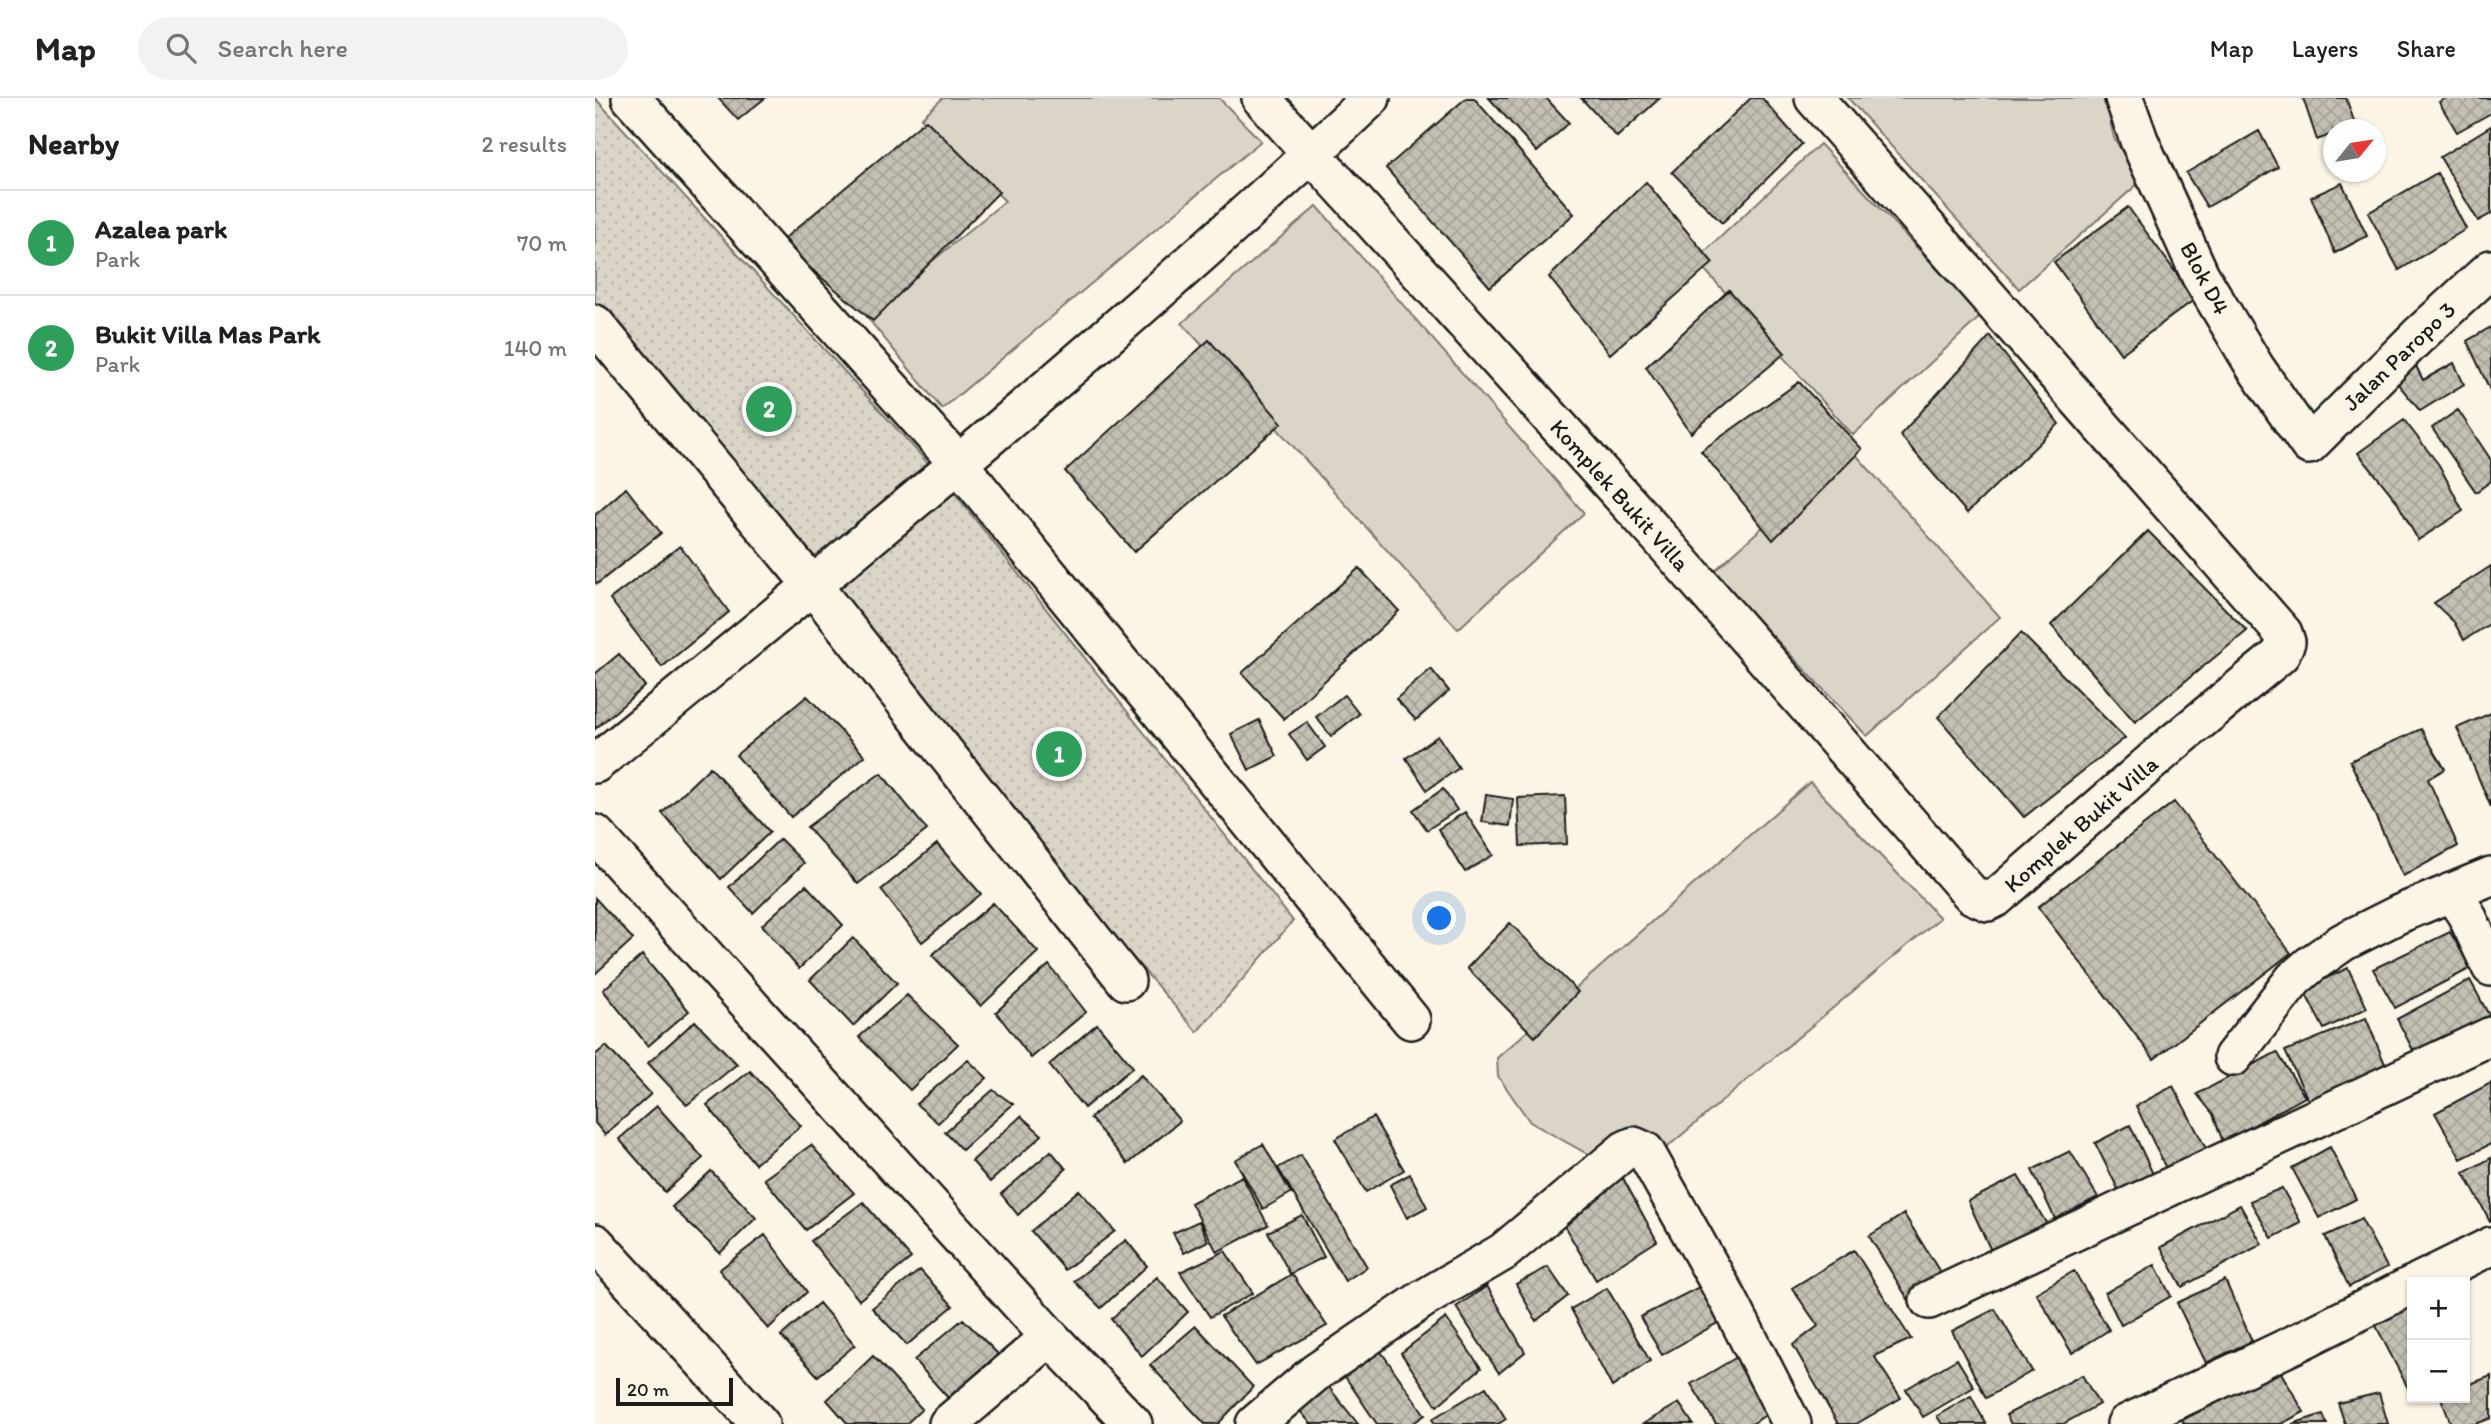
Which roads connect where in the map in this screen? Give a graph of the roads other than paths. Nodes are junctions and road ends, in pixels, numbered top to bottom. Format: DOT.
graph roads {
  1 [pos="631,98"];
  2 [pos="1261,98"];
  3 [pos="1371,98"];
  4 [pos="1814,98"];
  5 [pos="2124,98"];
  6 [pos="1311,155"];
  7 [pos="2491,270"];
  8 [pos="595,324"];
  9 [pos="2309,445"];
  10 [pos="958,463"];
  11 [pos="813,586"];
  12 [pos="595,764"];
  13 [pos="595,834"];
  14 [pos="2491,876"];
  15 [pos="2451,892"];
  16 [pos="2491,967"];
  17 [pos="1126,981"];
  18 [pos="1411,1020"];
  19 [pos="2491,1036"];
  20 [pos="2233,1057"];
  21 [pos="595,1243"];
  22 [pos="2491,1246"];
  23 [pos="2428,1277"];
  24 [pos="2407,1288"];
  25 [pos="1929,1300"];
  26 [pos="1050,1337"];
  27 [pos="760,1424"];
  28 [pos="949,1424"];
  29 [pos="1133,1424"];
  30 [pos="1255,1424"];
  31 [pos="1792,1424"];
  32 [pos="2126,1424"];
  1 -- 10 [label="street"];
  2 -- 6 [label="street, Komplek Bukit Villa"];
  3 -- 6 [label="street"];
  4 -- 6 [label="street, Komplek Bukit Villa"];
  5 -- 9 [label="street, Blok D4"];
  6 -- 10 [label="street"];
  7 -- 9 [label="street, Jalan Paropo 3"];
  8 -- 11 [label="street"];
  10 -- 11 [label="street"];
  10 -- 18 [label="street"];
  11 -- 12 [label="street"];
  11 -- 17 [label="street"];
  13 -- 26 [label="street"];
  14 -- 15 [label="street"];
  15 -- 16 [label="street"];
  15 -- 20 [label="street"];
  19 -- 25 [label="street"];
  21 -- 27 [label="street"];
  22 -- 23 [label="street"];
  24 -- 32 [label="street"];
  26 -- 28 [label="street"];
  26 -- 29 [label="street"];
  30 -- 31 [label="street"];
}
